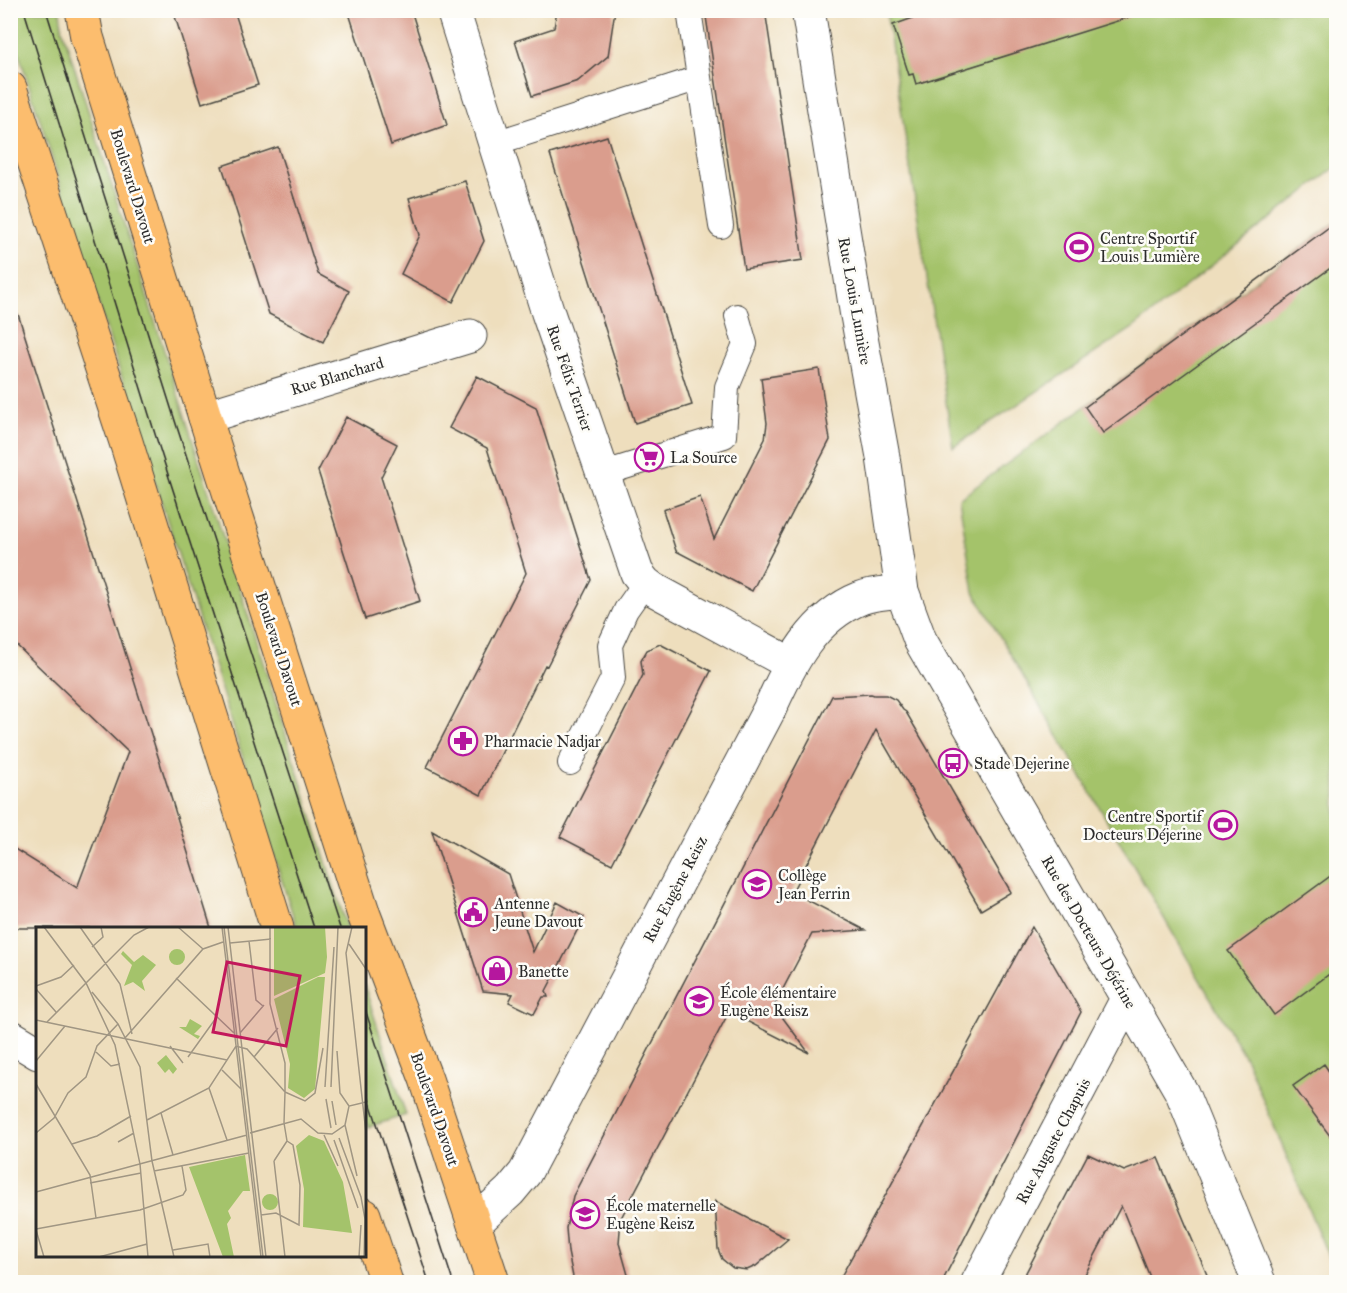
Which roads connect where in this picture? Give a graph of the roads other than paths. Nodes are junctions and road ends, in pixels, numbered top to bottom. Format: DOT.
graph roads {
  1 [pos="82,10"];
  2 [pos="453,10"];
  3 [pos="689,10"];
  4 [pos="808,10"];
  5 [pos="699,78"];
  6 [pos="10,88"];
  7 [pos="495,143"];
  8 [pos="721,226"];
  9 [pos="737,315"];
  10 [pos="470,336"];
  11 [pos="205,417"];
  12 [pos="602,474"];
  13 [pos="645,583"];
  14 [pos="902,591"];
  15 [pos="790,664"];
  16 [pos="570,763"];
  17 [pos="277,927"];
  18 [pos="1128,999"];
  19 [pos="10,1036"];
  20 [pos="36,1052"];
  21 [pos="474,1224"];
  22 [pos="367,1231"];
  23 [pos="386,1282"];
  24 [pos="493,1282"];
  25 [pos="978,1282"];
  26 [pos="1258,1282"];
  1 -- 11 [label="main road, Boulevard Davout"];
  2 -- 7 [label="street, Rue Félix Terrier"];
  3 -- 5 [label="lane"];
  4 -- 14 [label="street, Rue Louis Lumière"];
  5 -- 7 [label="lane"];
  5 -- 8 [label="lane"];
  6 -- 17 [label="main road"];
  7 -- 12 [label="street, Rue Félix Terrier"];
  9 -- 12 [label="lane"];
  10 -- 11 [label="street, Rue Blanchard"];
  11 -- 21 [label="main road, Boulevard Davout"];
  12 -- 13 [label="street, Rue Félix Terrier"];
  13 -- 15 [label="street"];
  13 -- 16 [label="lane"];
  14 -- 15 [label="street, Rue Eugène Reisz"];
  14 -- 18 [label="street, Rue des Docteurs Déjérine"];
  15 -- 21 [label="street, Rue Eugène Reisz"];
  18 -- 25 [label="street, Rue Auguste Chapuis"];
  18 -- 26 [label="street, Rue des Docteurs Déjérine"];
  19 -- 20 [label="street"];
  21 -- 24 [label="main road, Boulevard Davout"];
  22 -- 23 [label="main road"];
}
